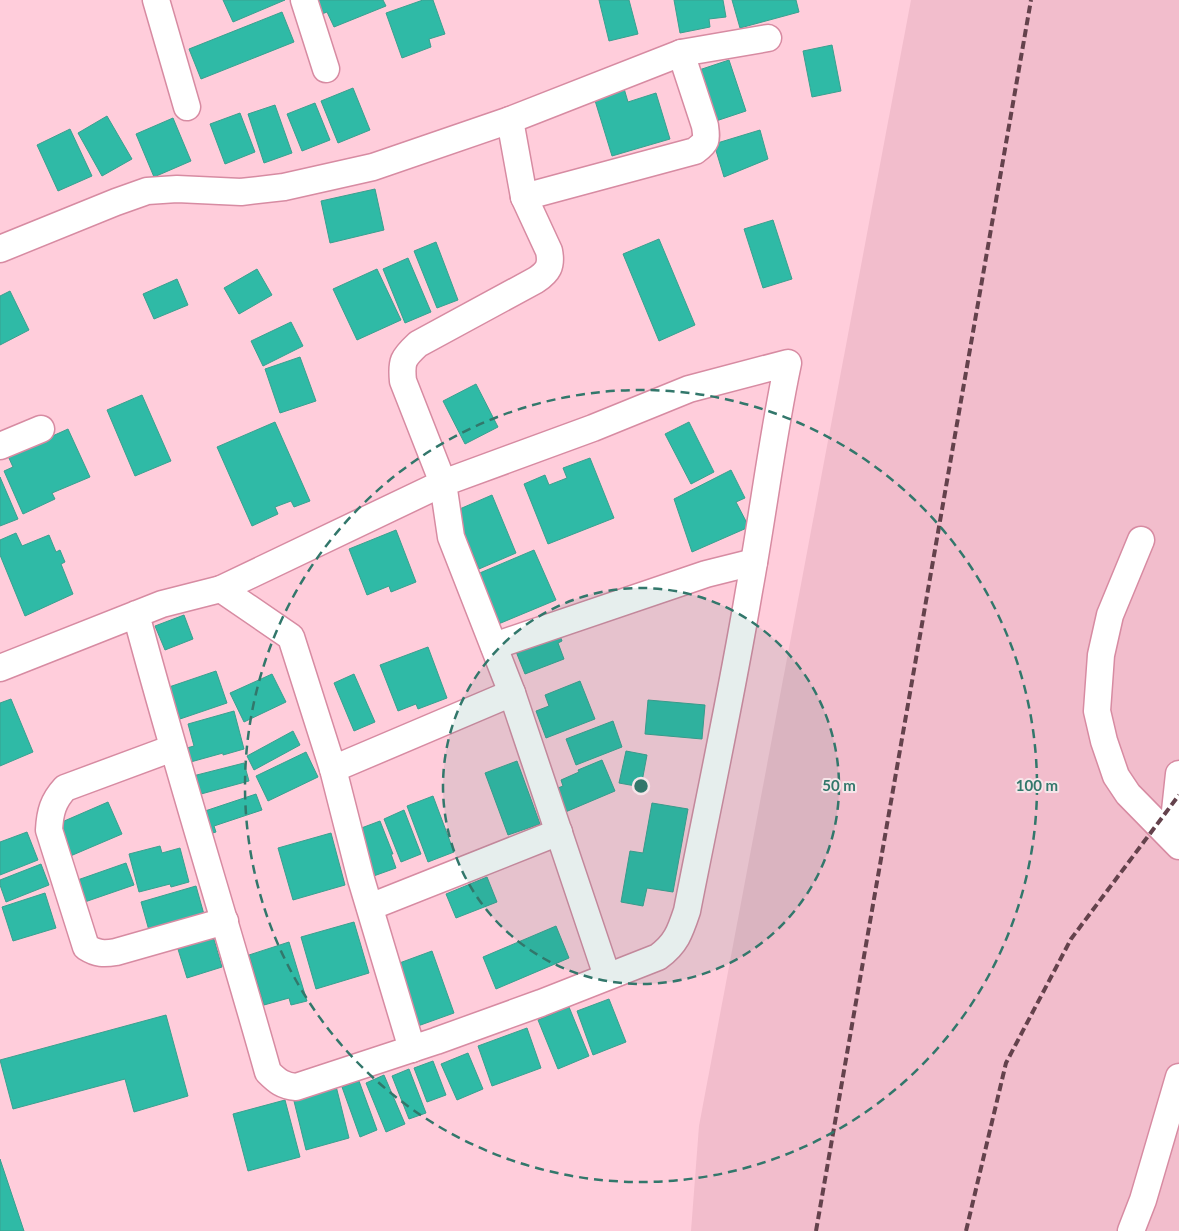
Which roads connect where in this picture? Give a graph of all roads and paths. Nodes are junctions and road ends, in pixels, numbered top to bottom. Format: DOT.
graph roads {
  1 [pos="156,0"];
  2 [pos="304,0"];
  3 [pos="768,38"];
  4 [pos="681,52"];
  5 [pos="326,69"];
  6 [pos="187,107"];
  7 [pos="510,120"];
  8 [pos="524,198"];
  9 [pos="0,249"];
  10 [pos="41,429"];
  11 [pos="0,446"];
  12 [pos="443,483"];
  13 [pos="1141,540"];
  14 [pos="754,562"];
  15 [pos="221,589"];
  16 [pos="136,614"];
  17 [pos="494,646"];
  18 [pos="0,668"];
  19 [pos="512,692"];
  20 [pos="172,748"];
  21 [pos="333,769"];
  22 [pos="1179,774"];
  23 [pos="559,832"];
  24 [pos="1179,840"];
  25 [pos="1179,846"];
  26 [pos="370,907"];
  27 [pos="225,921"];
  28 [pos="607,976"];
  29 [pos="412,1049"];
  30 [pos="1179,1077"];
  31 [pos="1131,1231"];
  1 -- 6 [label="street"];
  2 -- 5 [label="street"];
  3 -- 4 [label="street"];
  4 -- 7 [label="street"];
  4 -- 8 [label="street"];
  7 -- 8 [label="street"];
  7 -- 9 [label="street"];
  8 -- 12 [label="street"];
  10 -- 11 [label="street"];
  12 -- 14 [label="street"];
  12 -- 15 [label="street"];
  12 -- 17 [label="street"];
  13 -- 25 [label="street"];
  14 -- 17 [label="street"];
  14 -- 28 [label="street"];
  15 -- 16 [label="street"];
  15 -- 21 [label="street"];
  16 -- 18 [label="street"];
  16 -- 20 [label="street"];
  17 -- 19 [label="street"];
  19 -- 21 [label="street"];
  19 -- 23 [label="street"];
  20 -- 27 [label="street"];
  20 -- 27 [label="street"];
  21 -- 26 [label="street"];
  22 -- 24 [label="street"];
  23 -- 26 [label="street"];
  23 -- 28 [label="street"];
  26 -- 29 [label="street"];
  27 -- 29 [label="street"];
  28 -- 29 [label="street"];
  30 -- 31 [label="street"];
}
